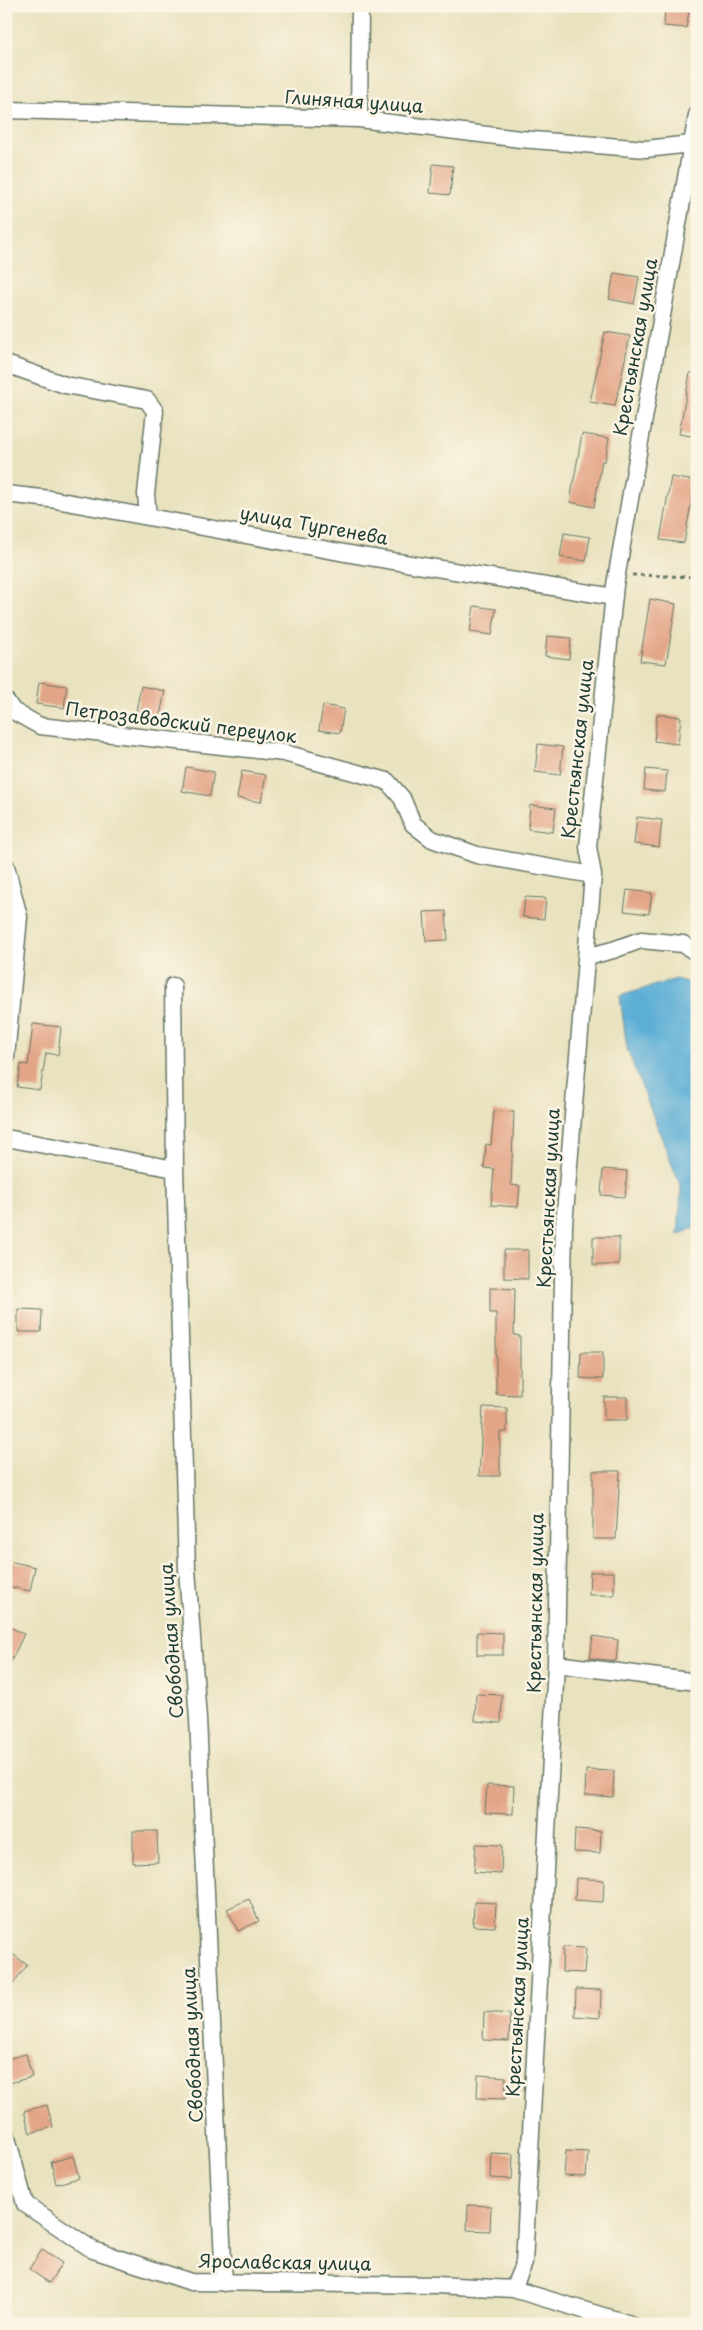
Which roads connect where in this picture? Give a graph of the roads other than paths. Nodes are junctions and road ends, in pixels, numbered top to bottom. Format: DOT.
graph roads {
  1 [pos="360,6"];
  2 [pos="6,110"];
  3 [pos="697,115"];
  4 [pos="359,119"];
  5 [pos="694,146"];
  6 [pos="6,364"];
  7 [pos="6,494"];
  8 [pos="148,516"];
  9 [pos="614,597"];
  10 [pos="6,701"];
  11 [pos="6,866"];
  12 [pos="593,875"];
  13 [pos="697,953"];
  14 [pos="586,957"];
  15 [pos="173,986"];
  16 [pos="6,1057"];
  17 [pos="6,1138"];
  18 [pos="175,1169"];
  19 [pos="556,1664"];
  20 [pos="697,1682"];
  21 [pos="6,2134"];
  22 [pos="224,2283"];
  23 [pos="513,2289"];
  24 [pos="630,2324"];
  1 -- 4 [label="street"];
  2 -- 4 [label="street, Глиняная улица"];
  3 -- 5 [label="street, Крестьянская улица"];
  4 -- 5 [label="street, Глиняная улица"];
  5 -- 9 [label="street, Крестьянская улица"];
  6 -- 8 [label="street"];
  7 -- 8 [label="street, улица Тургенева"];
  8 -- 9 [label="street, улица Тургенева"];
  9 -- 12 [label="street, Крестьянская улица"];
  10 -- 12 [label="street, Петрозаводский переулок"];
  11 -- 16 [label="street"];
  12 -- 14 [label="street, Крестьянская улица"];
  13 -- 14 [label="street"];
  14 -- 19 [label="street, Крестьянская улица"];
  15 -- 18 [label="street, Свободная улица"];
  17 -- 18 [label="street"];
  18 -- 22 [label="street, Свободная улица"];
  19 -- 20 [label="street"];
  19 -- 23 [label="street, Крестьянская улица"];
  21 -- 22 [label="street, Ярославская улица"];
  22 -- 23 [label="street, Ярославская улица"];
  23 -- 24 [label="street, Ярославская улица"];
}
